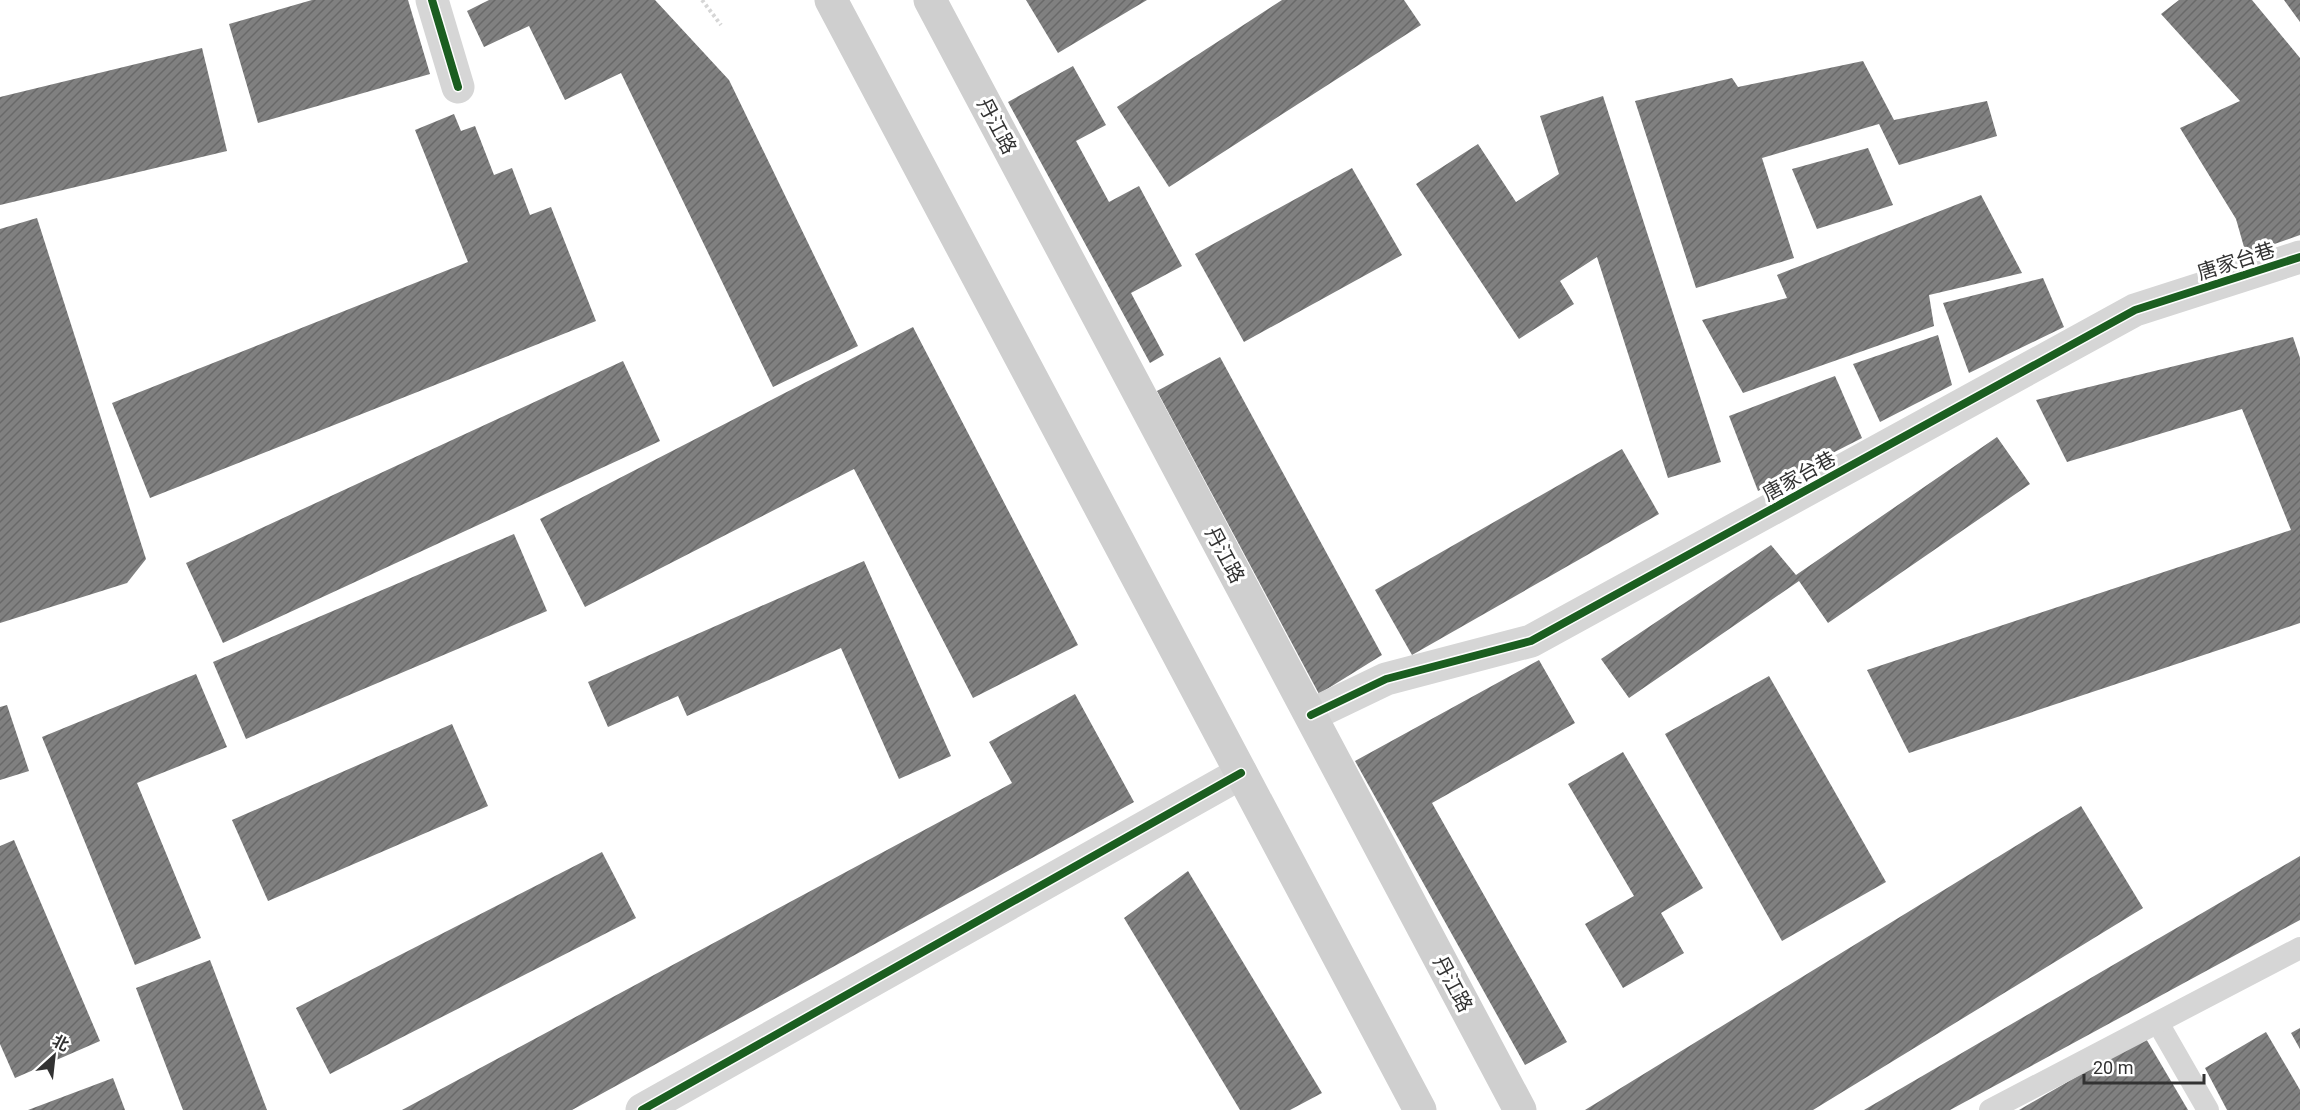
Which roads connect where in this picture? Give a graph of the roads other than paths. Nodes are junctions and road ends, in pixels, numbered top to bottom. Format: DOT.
graph roads {
  1 [pos="432,0"];
  2 [pos="831,0"];
  3 [pos="930,0"];
  4 [pos="458,87"];
  5 [pos="2300,257"];
  6 [pos="1311,715"];
  7 [pos="1241,773"];
  8 [pos="2300,948"];
  9 [pos="2157,1023"];
  10 [pos="642,1110"];
  11 [pos="1420,1110"];
  12 [pos="1520,1110"];
  13 [pos="1990,1110"];
  14 [pos="2208,1110"];
  1 -- 4 [label="street"];
  2 -- 7 [label="main road"];
  3 -- 6 [label="main road, 丹江路"];
  5 -- 6 [label="street, 唐家台巷"];
  6 -- 12 [label="main road, 丹江路"];
  7 -- 10 [label="street"];
  7 -- 11 [label="main road"];
  8 -- 9 [label="lane"];
  9 -- 13 [label="lane"];
  9 -- 14 [label="lane"];
}
